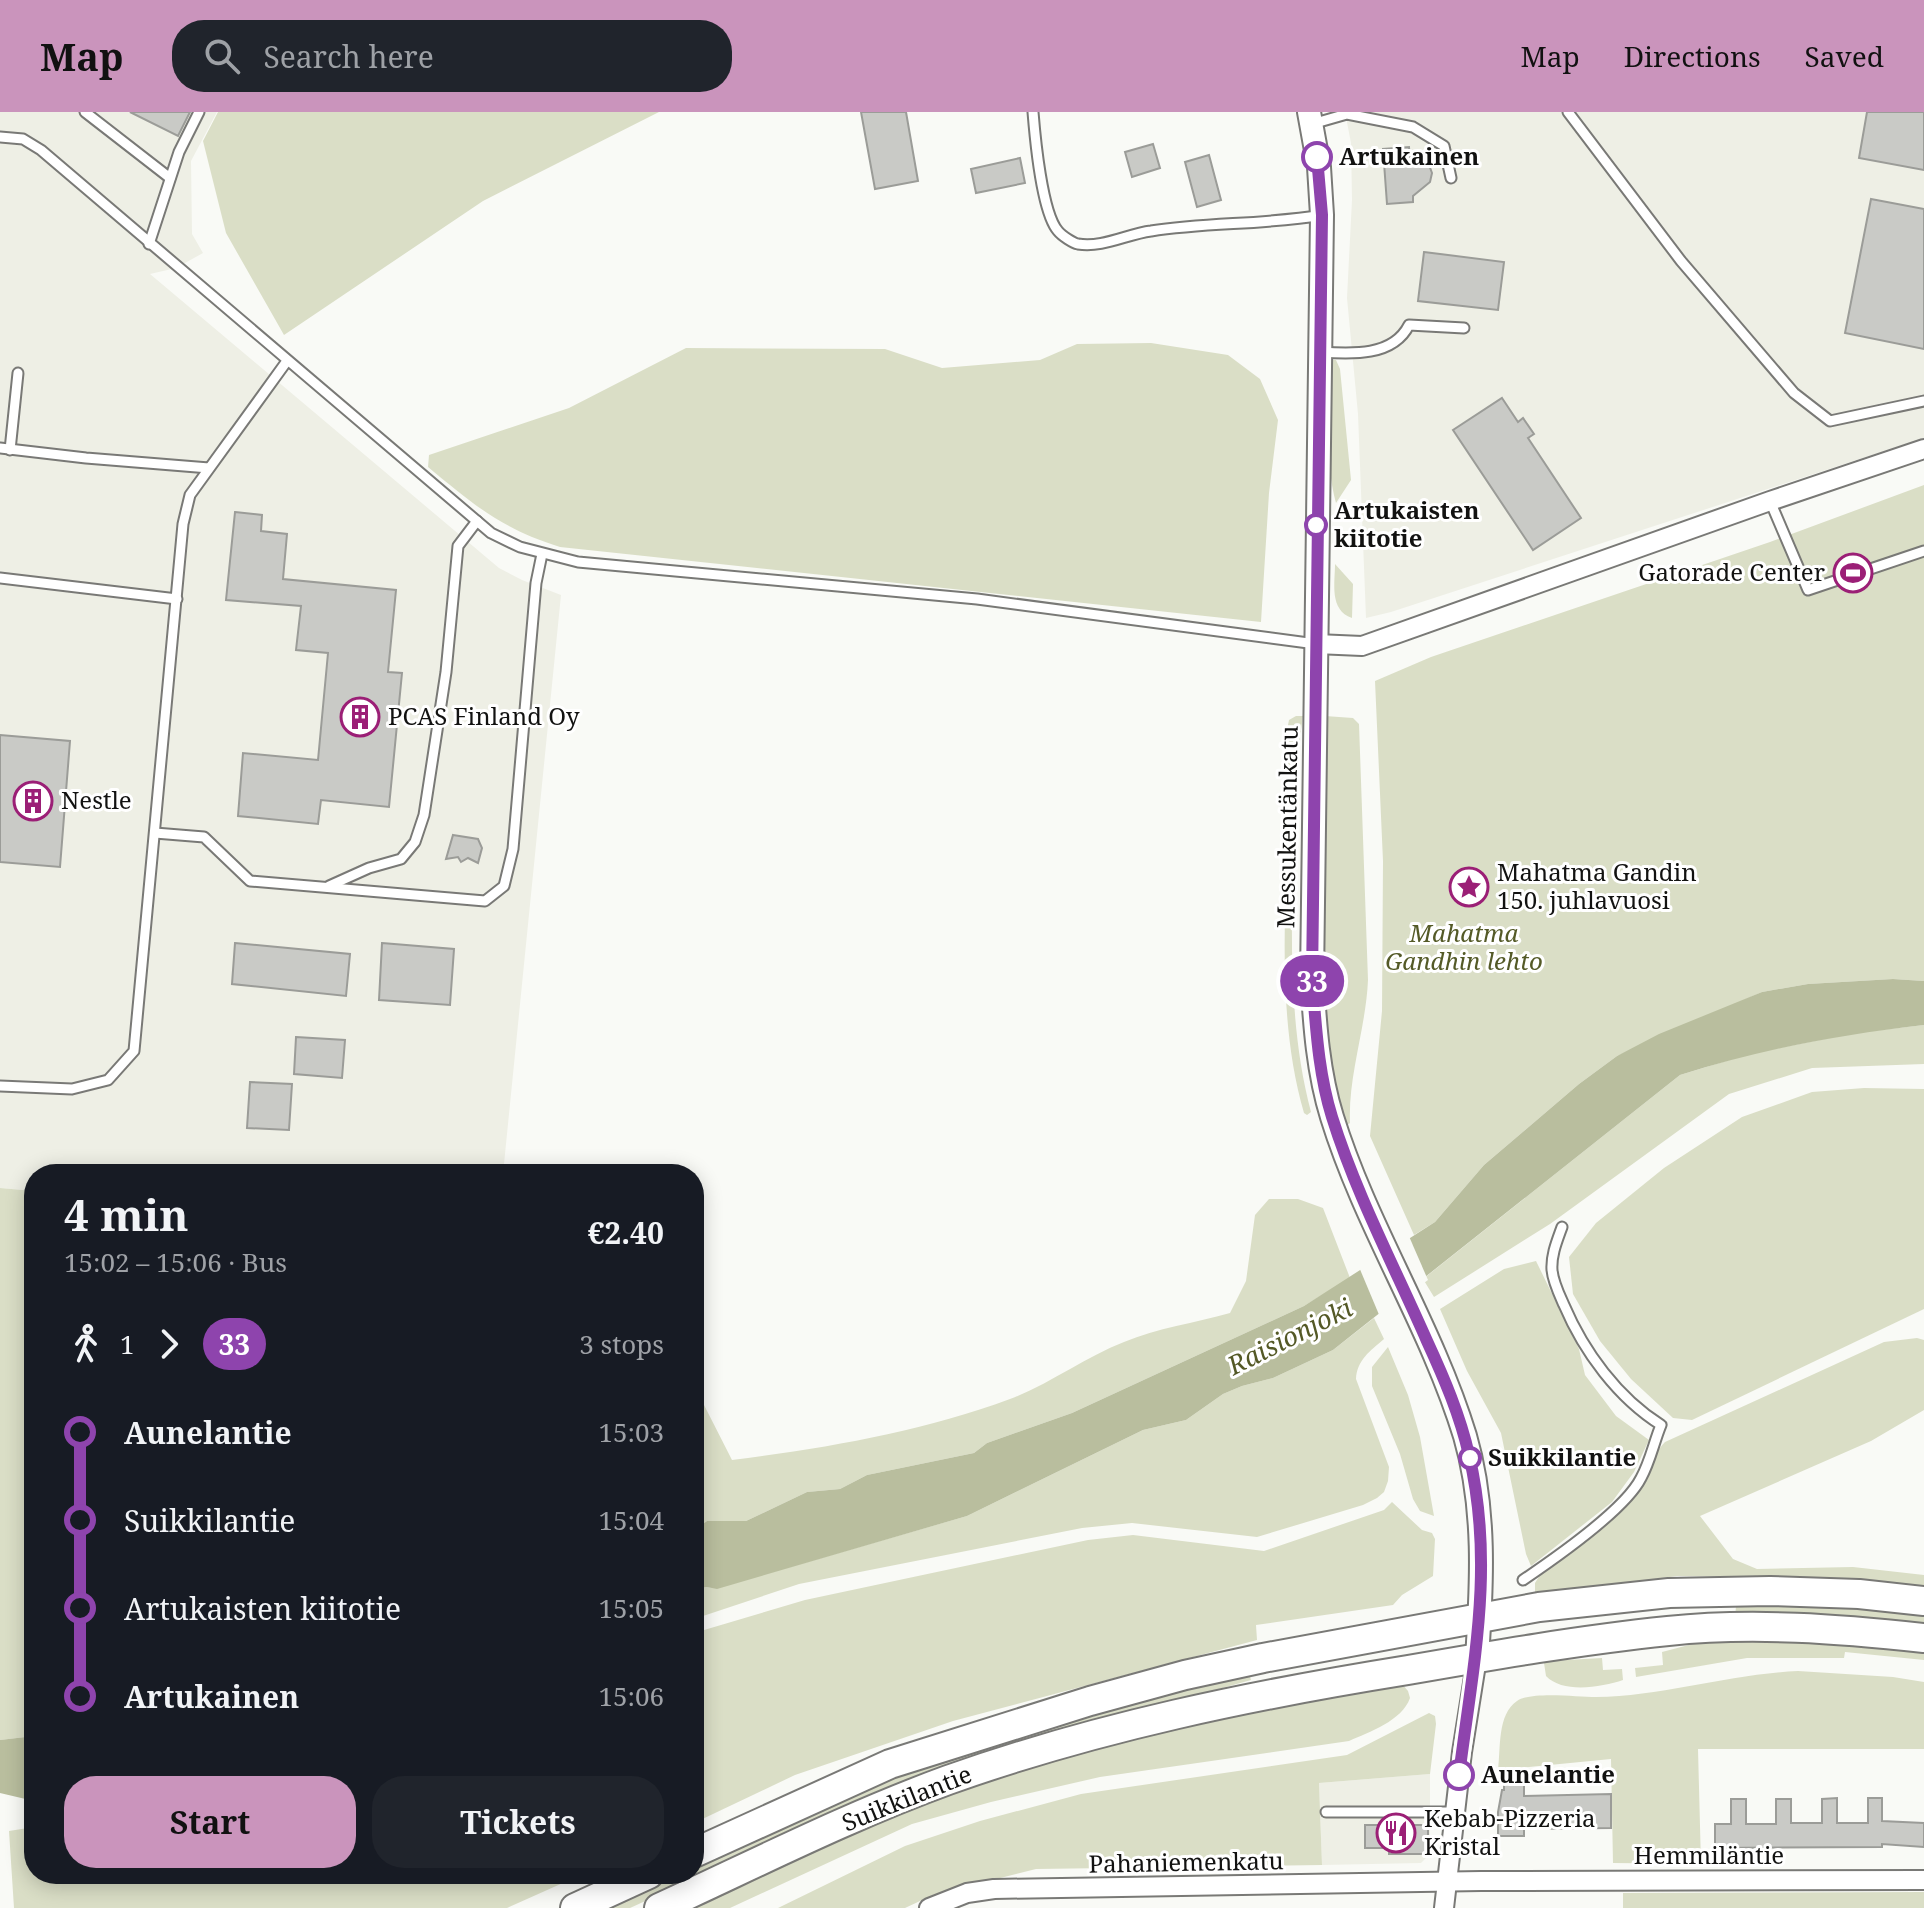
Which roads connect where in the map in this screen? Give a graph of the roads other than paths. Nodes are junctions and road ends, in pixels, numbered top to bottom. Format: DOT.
graph roads {
  1 [pos="85,112"];
  2 [pos="199,112"];
  3 [pos="1033,112"];
  4 [pos="1568,112"];
  5 [pos="1310,118"];
  6 [pos="0,137"];
  7 [pos="170,178"];
  8 [pos="1451,178"];
  9 [pos="1322,215"];
  10 [pos="149,244"];
  11 [pos="1464,328"];
  12 [pos="1320,352"];
  13 [pos="287,361"];
  14 [pos="18,373"];
  15 [pos="1924,401"];
  16 [pos="5,449"];
  17 [pos="1924,449"];
  18 [pos="209,468"];
  19 [pos="1770,501"];
  20 [pos="477,521"];
  21 [pos="1924,551"];
  22 [pos="542,554"];
  23 [pos="0,578"];
  24 [pos="177,599"];
  25 [pos="1316,644"];
  26 [pos="155,833"];
  27 [pos="326,888"];
  28 [pos="0,1086"];
  29 [pos="1562,1227"];
  30 [pos="1523,1580"];
  31 [pos="1924,1601"];
  32 [pos="1479,1618"];
  33 [pos="1924,1638"];
  34 [pos="1477,1658"];
  35 [pos="1326,1812"];
  36 [pos="1454,1812"];
  37 [pos="704,1848"];
  38 [pos="1924,1880"];
  39 [pos="1447,1882"];
  40 [pos="627,1884"];
  41 [pos="575,1908"];
  42 [pos="659,1908"];
  43 [pos="929,1908"];
  44 [pos="1444,1908"];
  1 -- 7 [label="lane"];
  2 -- 7 [label="lane"];
  3 -- 9 [label="lane"];
  4 -- 15 [label="lane"];
  5 -- 8 [label="lane"];
  5 -- 9 [label="street, Messukentänkatu"];
  6 -- 10 [label="lane"];
  7 -- 10 [label="lane"];
  9 -- 12 [label="street, Messukentänkatu"];
  10 -- 13 [label="lane"];
  11 -- 12 [label="lane"];
  12 -- 25 [label="street, Messukentänkatu"];
  13 -- 18 [label="lane"];
  13 -- 20 [label="lane"];
  14 -- 16 [label="lane"];
  16 -- 18 [label="lane"];
  17 -- 19 [label="street"];
  18 -- 24 [label="lane"];
  19 -- 21 [label="lane"];
  19 -- 25 [label="street"];
  20 -- 22 [label="lane"];
  20 -- 27 [label="lane"];
  22 -- 25 [label="lane"];
  22 -- 27 [label="lane"];
  23 -- 24 [label="lane"];
  24 -- 26 [label="lane"];
  25 -- 32 [label="street, Messukentänkatu"];
  26 -- 27 [label="lane"];
  26 -- 28 [label="lane"];
  29 -- 30 [label="lane"];
  31 -- 32 [label="main road, Suikkilantie"];
  32 -- 34 [label="street, Messukentänkatu"];
  32 -- 37 [label="main road, Suikkilantie"];
  33 -- 34 [label="main road, Suikkilantie"];
  34 -- 36 [label="street"];
  34 -- 42 [label="main road, Suikkilantie"];
  35 -- 36 [label="lane"];
  36 -- 39 [label="street"];
  38 -- 39 [label="street, Hemmiläntie"];
  39 -- 43 [label="street, Pahaniemenkatu"];
  39 -- 44 [label="street"];
  40 -- 41 [label="main road"];
}
